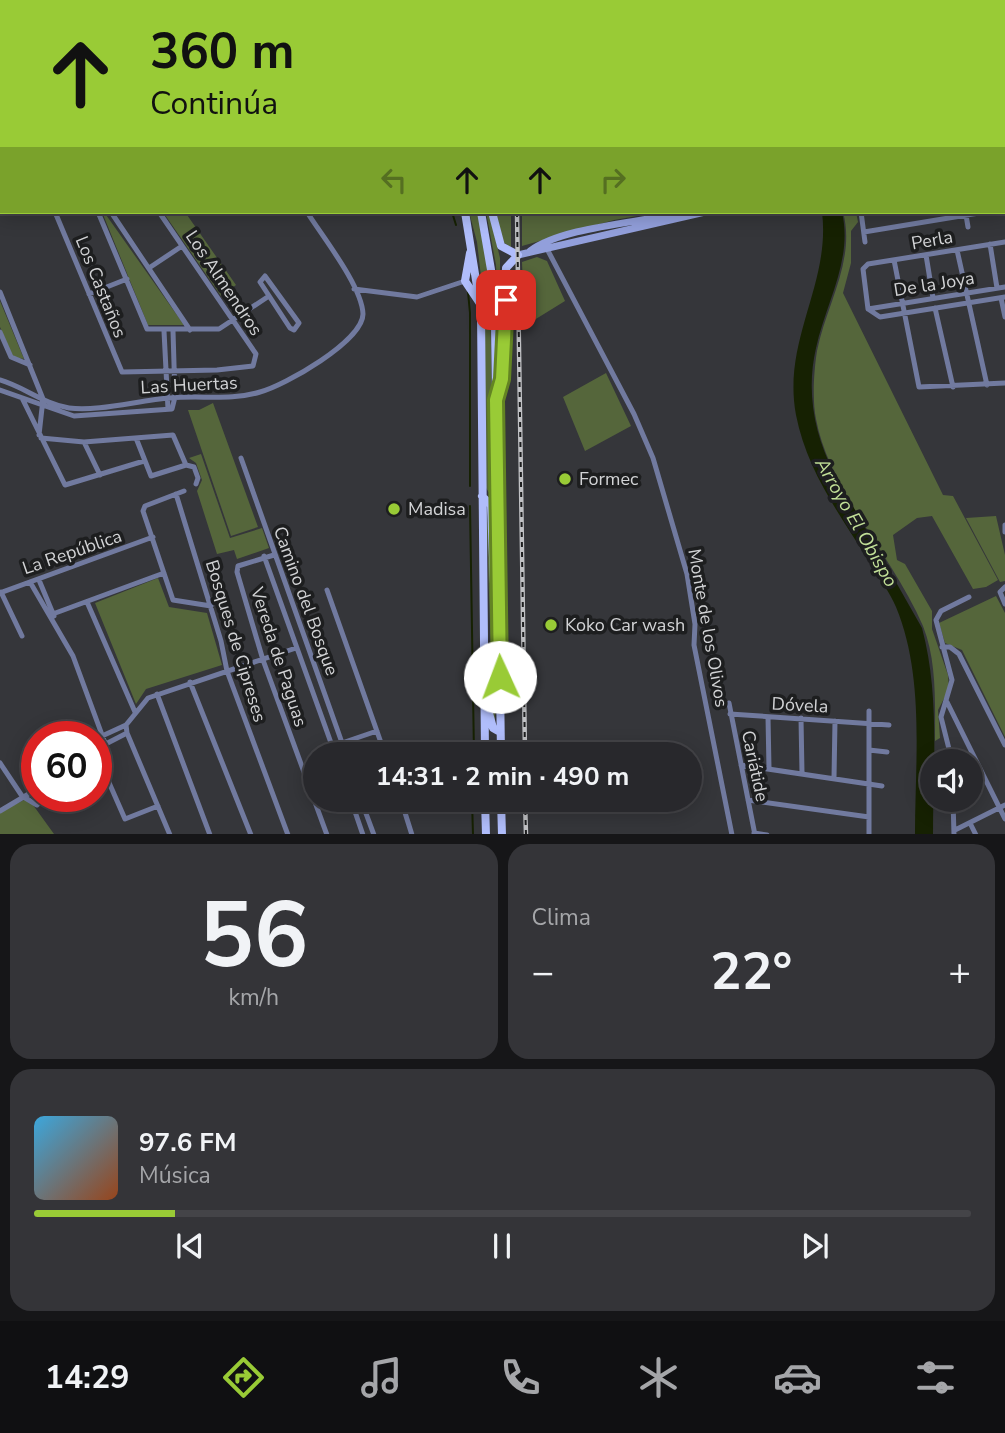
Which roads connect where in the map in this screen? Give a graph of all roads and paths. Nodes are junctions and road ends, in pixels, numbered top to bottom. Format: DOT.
graph roads {
  1 [pos="56,214"];
  2 [pos="99,214"];
  3 [pos="112,214"];
  4 [pos="160,214"];
  5 [pos="308,214"];
  6 [pos="465,214"];
  7 [pos="481,214"];
  8 [pos="493,214"];
  9 [pos="677,214"];
  10 [pos="694,214"];
  11 [pos="860,214"];
  12 [pos="966,214"];
  13 [pos="654,221"];
  14 [pos="468,225"];
  15 [pos="968,227"];
  16 [pos="864,232"];
  17 [pos="865,242"];
  18 [pos="1005,242"];
  19 [pos="990,244"];
  20 [pos="182,246"];
  21 [pos="546,246"];
  22 [pos="957,250"];
  23 [pos="518,254"];
  24 [pos="926,255"];
  25 [pos="894,260"];
  26 [pos="149,268"];
  27 [pos="127,279"];
  28 [pos="465,281"];
  29 [pos="1005,287"];
  30 [pos="998,288"];
  31 [pos="354,289"];
  32 [pos="0,292"];
  33 [pos="967,293"];
  34 [pos="89,294"];
  35 [pos="269,296"];
  36 [pos="1003,297"];
  37 [pos="933,298"];
  38 [pos="901,303"];
  39 [pos="969,303"];
  40 [pos="868,309"];
  41 [pos="935,309"];
  42 [pos="481,311"];
  43 [pos="904,314"];
  44 [pos="1005,317"];
  45 [pos="233,322"];
  46 [pos="190,330"];
  47 [pos="164,331"];
  48 [pos="173,331"];
  49 [pos="0,332"];
  50 [pos="30,365"];
  51 [pos="165,371"];
  52 [pos="174,371"];
  53 [pos="122,372"];
  54 [pos="0,380"];
  55 [pos="1005,383"];
  56 [pos="986,385"];
  57 [pos="953,387"];
  58 [pos="0,390"];
  59 [pos="175,397"];
  60 [pos="22,398"];
  61 [pos="167,398"];
  62 [pos="43,399"];
  63 [pos="496,400"];
  64 [pos="43,407"];
  65 [pos="171,408"];
  66 [pos="40,436"];
  67 [pos="136,438"];
  68 [pos="84,442"];
  69 [pos="241,458"];
  70 [pos="144,461"];
  71 [pos="186,465"];
  72 [pos="100,475"];
  73 [pos="196,484"];
  74 [pos="184,491"];
  75 [pos="176,494"];
  76 [pos="482,495"];
  77 [pos="1005,525"];
  78 [pos="1005,532"];
  79 [pos="153,537"];
  80 [pos="274,555"];
  81 [pos="264,556"];
  82 [pos="164,573"];
  83 [pos="39,580"];
  84 [pos="30,582"];
  85 [pos="1003,588"];
  86 [pos="327,590"];
  87 [pos="1,593"];
  88 [pos="969,597"];
  89 [pos="87,602"];
  90 [pos="1005,604"];
  91 [pos="211,606"];
  92 [pos="52,614"];
  93 [pos="499,622"];
  94 [pos="22,636"];
  95 [pos="484,643"];
  96 [pos="942,647"];
  97 [pos="296,648"];
  98 [pos="263,660"];
  99 [pos="227,671"];
  100 [pos="190,682"];
  101 [pos="157,694"];
  102 [pos="947,702"];
  103 [pos="729,703"];
  104 [pos="869,711"];
  105 [pos="135,712"];
  106 [pos="730,714"];
  107 [pos="768,717"];
  108 [pos="801,718"];
  109 [pos="97,721"];
  110 [pos="835,721"];
  111 [pos="869,723"];
  112 [pos="889,724"];
  113 [pos="126,725"];
  114 [pos="112,731"];
  115 [pos="377,731"];
  116 [pos="500,732"];
  117 [pos="127,733"];
  118 [pos="112,740"];
  119 [pos="330,742"];
  120 [pos="342,742"];
  121 [pos="345,742"];
  122 [pos="381,742"];
  123 [pos="485,742"];
  124 [pos="500,742"];
  125 [pos="1005,746"];
  126 [pos="949,749"];
  127 [pos="869,750"];
  128 [pos="887,752"];
  129 [pos="0,763"];
  130 [pos="741,765"];
  131 [pos="769,768"];
  132 [pos="802,774"];
  133 [pos="834,778"];
  134 [pos="869,784"];
  135 [pos="882,786"];
  136 [pos="112,789"];
  137 [pos="21,794"];
  138 [pos="21,797"];
  139 [pos="748,800"];
  140 [pos="158,806"];
  141 [pos="1002,806"];
  142 [pos="0,811"];
  143 [pos="355,812"];
  144 [pos="366,812"];
  145 [pos="405,812"];
  146 [pos="485,812"];
  147 [pos="501,812"];
  148 [pos="953,812"];
  149 [pos="869,817"];
  150 [pos="1005,819"];
  151 [pos="970,823"];
  152 [pos="954,832"];
  153 [pos="170,834"];
  154 [pos="210,834"];
  155 [pos="251,834"];
  156 [pos="288,834"];
  157 [pos="327,834"];
  158 [pos="363,834"];
  159 [pos="374,834"];
  160 [pos="412,834"];
  161 [pos="484,834"];
  162 [pos="502,834"];
  163 [pos="733,834"];
  164 [pos="755,834"];
  165 [pos="869,834"];
  166 [pos="976,834"];
  1 -- 34 [label="street, Los Castaños"];
  2 -- 27 [label="street"];
  3 -- 26 [label="street"];
  4 -- 20 [label="street, Los Almendros"];
  5 -- 31 [label="street, Las Huertas"];
  6 -- 14 [label="main road"];
  7 -- 63 [label="main road"];
  8 -- 23 [label="main road"];
  9 -- 13 [label="street"];
  10 -- 13 [label="street"];
  11 -- 16 [label="street"];
  12 -- 15 [label="street"];
  12 -- 16 [label="street"];
  13 -- 21 [label="street"];
  14 -- 28 [label="main road"];
  14 -- 42 [label="main road"];
  16 -- 17 [label="street"];
  18 -- 19 [label="street, Perla"];
  19 -- 22 [label="street, Perla"];
  19 -- 30 [label="street"];
  20 -- 26 [label="street"];
  20 -- 45 [label="street, Los Almendros"];
  21 -- 23 [label="street"];
  21 -- 163 [label="street, Monte de los Olivos"];
  22 -- 24 [label="street, Perla"];
  22 -- 33 [label="street"];
  23 -- 63 [label="main road"];
  24 -- 25 [label="street, Perla"];
  24 -- 37 [label="street"];
  25 -- 38 [label="street"];
  25 -- 40 [label="street, Perla"];
  26 -- 46 [label="street"];
  27 -- 34 [label="street"];
  27 -- 47 [label="street"];
  28 -- 31 [label="street"];
  28 -- 42 [label="main road"];
  29 -- 30 [label="street, De la Joya"];
  30 -- 33 [label="street, De la Joya"];
  31 -- 59 [label="street, Las Huertas"];
  32 -- 50 [label="street"];
  33 -- 37 [label="street, De la Joya"];
  33 -- 39 [label="street"];
  34 -- 53 [label="street, Los Castaños"];
  35 -- 35 [label="street"];
  35 -- 45 [label="street"];
  36 -- 39 [label="street, De la Joya"];
  36 -- 44 [label="street"];
  37 -- 38 [label="street, De la Joya"];
  38 -- 40 [label="street, De la Joya"];
  38 -- 43 [label="street"];
  39 -- 41 [label="street, De la Joya"];
  39 -- 56 [label="street"];
  40 -- 43 [label="street, De la Joya"];
  41 -- 43 [label="street, De la Joya"];
  41 -- 57 [label="street"];
  42 -- 76 [label="main road"];
  43 -- 57 [label="street"];
  45 -- 46 [label="street"];
  45 -- 52 [label="street, Los Almendros"];
  46 -- 48 [label="street"];
  47 -- 48 [label="street"];
  47 -- 51 [label="street"];
  48 -- 52 [label="street"];
  49 -- 50 [label="street"];
  50 -- 62 [label="street"];
  51 -- 52 [label="street, Los Almendros"];
  51 -- 53 [label="street, Los Almendros"];
  51 -- 61 [label="street"];
  52 -- 59 [label="street"];
  54 -- 62 [label="street, Las Huertas"];
  55 -- 56 [label="street"];
  56 -- 57 [label="street"];
  58 -- 60 [label="street, Las Huertas"];
  59 -- 61 [label="street, Las Huertas"];
  59 -- 65 [label="street"];
  60 -- 64 [label="street, Las Huertas"];
  60 -- 66 [label="street"];
  61 -- 62 [label="street, Las Huertas"];
  61 -- 65 [label="street"];
  62 -- 64 [label="street"];
  63 -- 93 [label="main road"];
  64 -- 65 [label="street, Las Huertas"];
  64 -- 66 [label="street"];
  66 -- 68 [label="street"];
  66 -- 72 [label="street"];
  67 -- 68 [label="street"];
  67 -- 70 [label="street"];
  67 -- 71 [label="street"];
  68 -- 72 [label="street"];
  69 -- 80 [label="street, Camino del Bosque"];
  70 -- 71 [label="street"];
  70 -- 72 [label="street"];
  71 -- 73 [label="street"];
  74 -- 75 [label="street"];
  75 -- 79 [label="street"];
  75 -- 91 [label="street, Bosques de Cipreses"];
  76 -- 93 [label="main road"];
  76 -- 95 [label="main road"];
  77 -- 78 [label="street"];
  79 -- 82 [label="street"];
  79 -- 83 [label="street, La República"];
  80 -- 81 [label="street"];
  80 -- 120 [label="street, Camino del Bosque"];
  81 -- 97 [label="street, Camino del Bosque"];
  81 -- 98 [label="street, Vereda de Paguas"];
  82 -- 89 [label="street"];
  82 -- 91 [label="street"];
  83 -- 84 [label="street, La República"];
  83 -- 92 [label="street"];
  84 -- 87 [label="street, La República"];
  84 -- 92 [label="street"];
  85 -- 90 [label="street"];
  86 -- 115 [label="street"];
  87 -- 94 [label="street"];
  88 -- 96 [label="street"];
  89 -- 92 [label="street"];
  89 -- 105 [label="street"];
  91 -- 99 [label="street, Bosques de Cipreses"];
  92 -- 109 [label="street"];
  93 -- 116 [label="main road"];
  95 -- 116 [label="main road"];
  95 -- 123 [label="main road"];
  96 -- 102 [label="street"];
  96 -- 125 [label="street"];
  97 -- 98 [label="street"];
  97 -- 119 [label="street, Camino del Bosque"];
  98 -- 99 [label="street"];
  98 -- 157 [label="street, Vereda de Paguas"];
  99 -- 100 [label="street"];
  99 -- 156 [label="street, Bosques de Cipreses"];
  100 -- 101 [label="street"];
  100 -- 155 [label="street"];
  101 -- 105 [label="street"];
  101 -- 154 [label="street"];
  102 -- 126 [label="street"];
  102 -- 141 [label="street"];
  103 -- 106 [label="street, Cariátide"];
  104 -- 111 [label="street"];
  105 -- 113 [label="street"];
  106 -- 107 [label="street, Dóvela"];
  106 -- 130 [label="street, Cariátide"];
  107 -- 108 [label="street, Dóvela"];
  107 -- 131 [label="street"];
  108 -- 110 [label="street, Dóvela"];
  108 -- 132 [label="street"];
  110 -- 111 [label="street, Dóvela"];
  110 -- 133 [label="street"];
  111 -- 112 [label="street, Dóvela"];
  111 -- 127 [label="street"];
  113 -- 114 [label="street"];
  113 -- 117 [label="street"];
  115 -- 121 [label="street"];
  115 -- 122 [label="street"];
  116 -- 124 [label="main road"];
  117 -- 118 [label="street"];
  117 -- 140 [label="street"];
  127 -- 128 [label="street"];
  127 -- 134 [label="street"];
  129 -- 137 [label="street"];
  130 -- 131 [label="street"];
  130 -- 139 [label="street, Cariátide"];
  131 -- 132 [label="street"];
  132 -- 133 [label="street"];
  133 -- 134 [label="street"];
  134 -- 135 [label="street"];
  134 -- 149 [label="street"];
  136 -- 140 [label="street"];
  138 -- 142 [label="street"];
  139 -- 149 [label="street"];
  139 -- 164 [label="street, Cariátide"];
  140 -- 153 [label="street"];
  141 -- 150 [label="street"];
  141 -- 151 [label="street"];
  143 -- 158 [label="street"];
  144 -- 159 [label="street"];
  145 -- 160 [label="street"];
  146 -- 161 [label="main road"];
  147 -- 162 [label="main road"];
  148 -- 152 [label="street"];
  149 -- 165 [label="street"];
  151 -- 152 [label="street"];
  151 -- 166 [label="street"];
}
